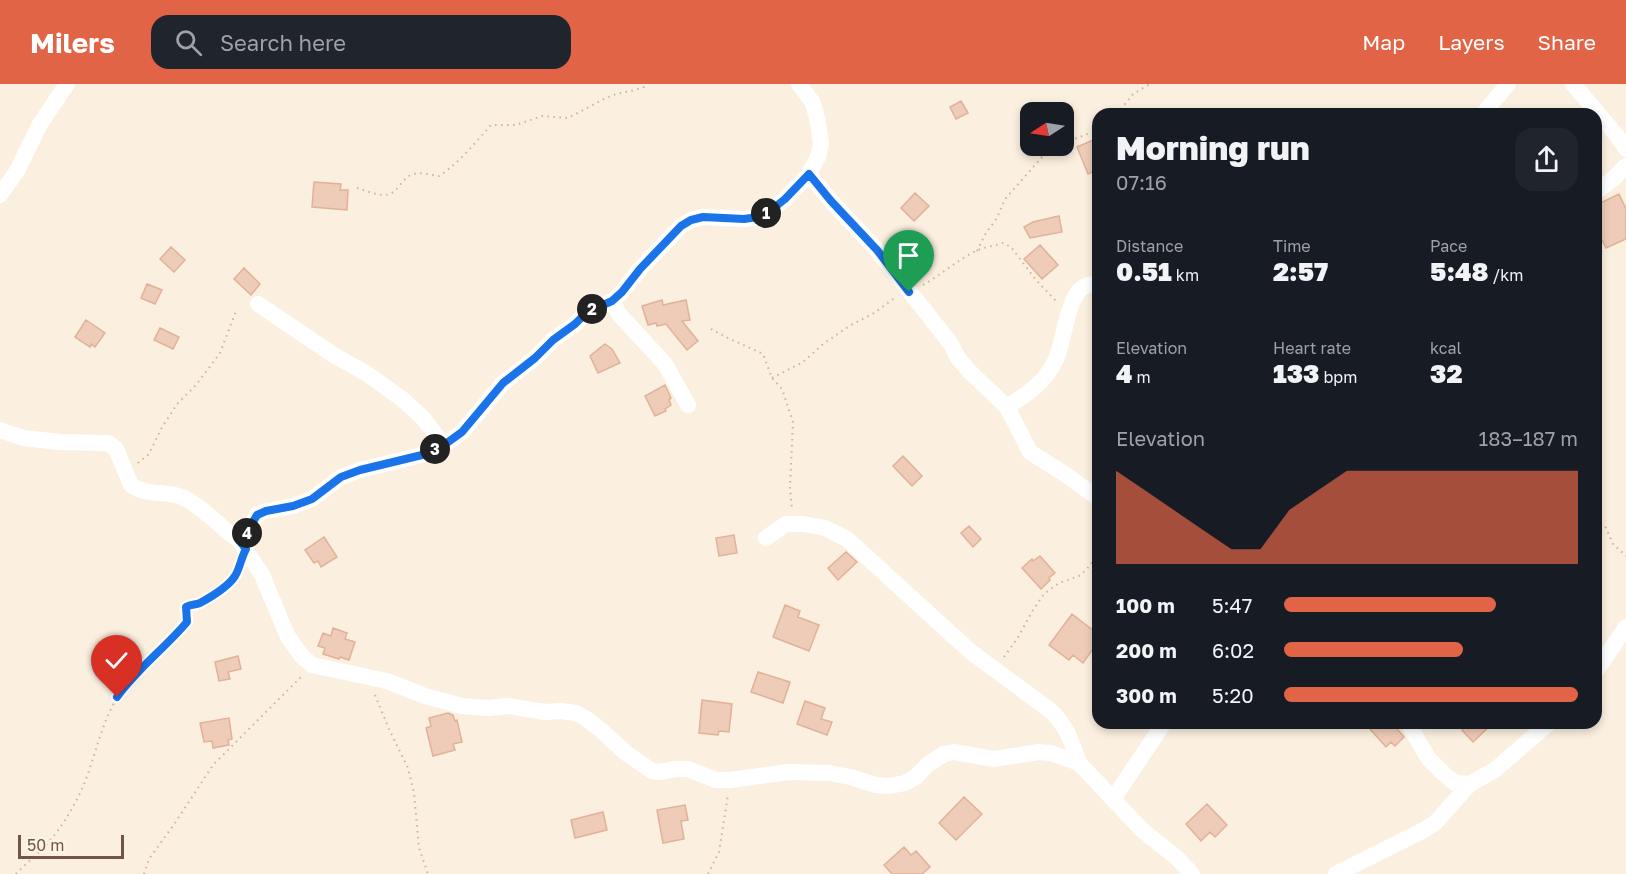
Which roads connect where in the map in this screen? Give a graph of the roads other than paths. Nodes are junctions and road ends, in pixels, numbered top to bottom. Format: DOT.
graph roads {
  1 [pos="67,84"];
  2 [pos="799,84"];
  3 [pos="1508,84"];
  4 [pos="1573,84"];
  5 [pos="1488,108"];
  6 [pos="1594,108"];
  7 [pos="1602,116"];
  8 [pos="1623,140"];
  9 [pos="1626,166"];
  10 [pos="809,174"];
  11 [pos="1602,187"];
  12 [pos="0,195"];
  13 [pos="1092,284"];
  14 [pos="612,301"];
  15 [pos="258,304"];
  16 [pos="688,405"];
  17 [pos="1007,407"];
  18 [pos="0,430"];
  19 [pos="444,445"];
  20 [pos="1092,494"];
  21 [pos="766,538"];
  22 [pos="242,545"];
  23 [pos="1626,627"];
  24 [pos="1602,661"];
  25 [pos="1160,729"];
  26 [pos="1411,729"];
  27 [pos="1543,729"];
  28 [pos="1079,763"];
  29 [pos="1470,784"];
  30 [pos="1113,799"];
  31 [pos="1192,874"];
  32 [pos="1336,874"];
  1 -- 12 [label="street"];
  2 -- 10 [label="street"];
  3 -- 5 [label="street"];
  4 -- 6 [label="street"];
  7 -- 8 [label="street"];
  9 -- 11 [label="street"];
  10 -- 14 [label="street"];
  10 -- 17 [label="street"];
  13 -- 17 [label="street"];
  14 -- 16 [label="street"];
  14 -- 19 [label="street"];
  15 -- 19 [label="street"];
  17 -- 20 [label="street"];
  18 -- 22 [label="street"];
  19 -- 22 [label="street"];
  21 -- 28 [label="street"];
  22 -- 28 [label="street"];
  23 -- 24 [label="street"];
  25 -- 30 [label="street"];
  26 -- 29 [label="street"];
  27 -- 29 [label="street"];
  28 -- 30 [label="street"];
  29 -- 32 [label="street"];
  30 -- 31 [label="street"];
}
